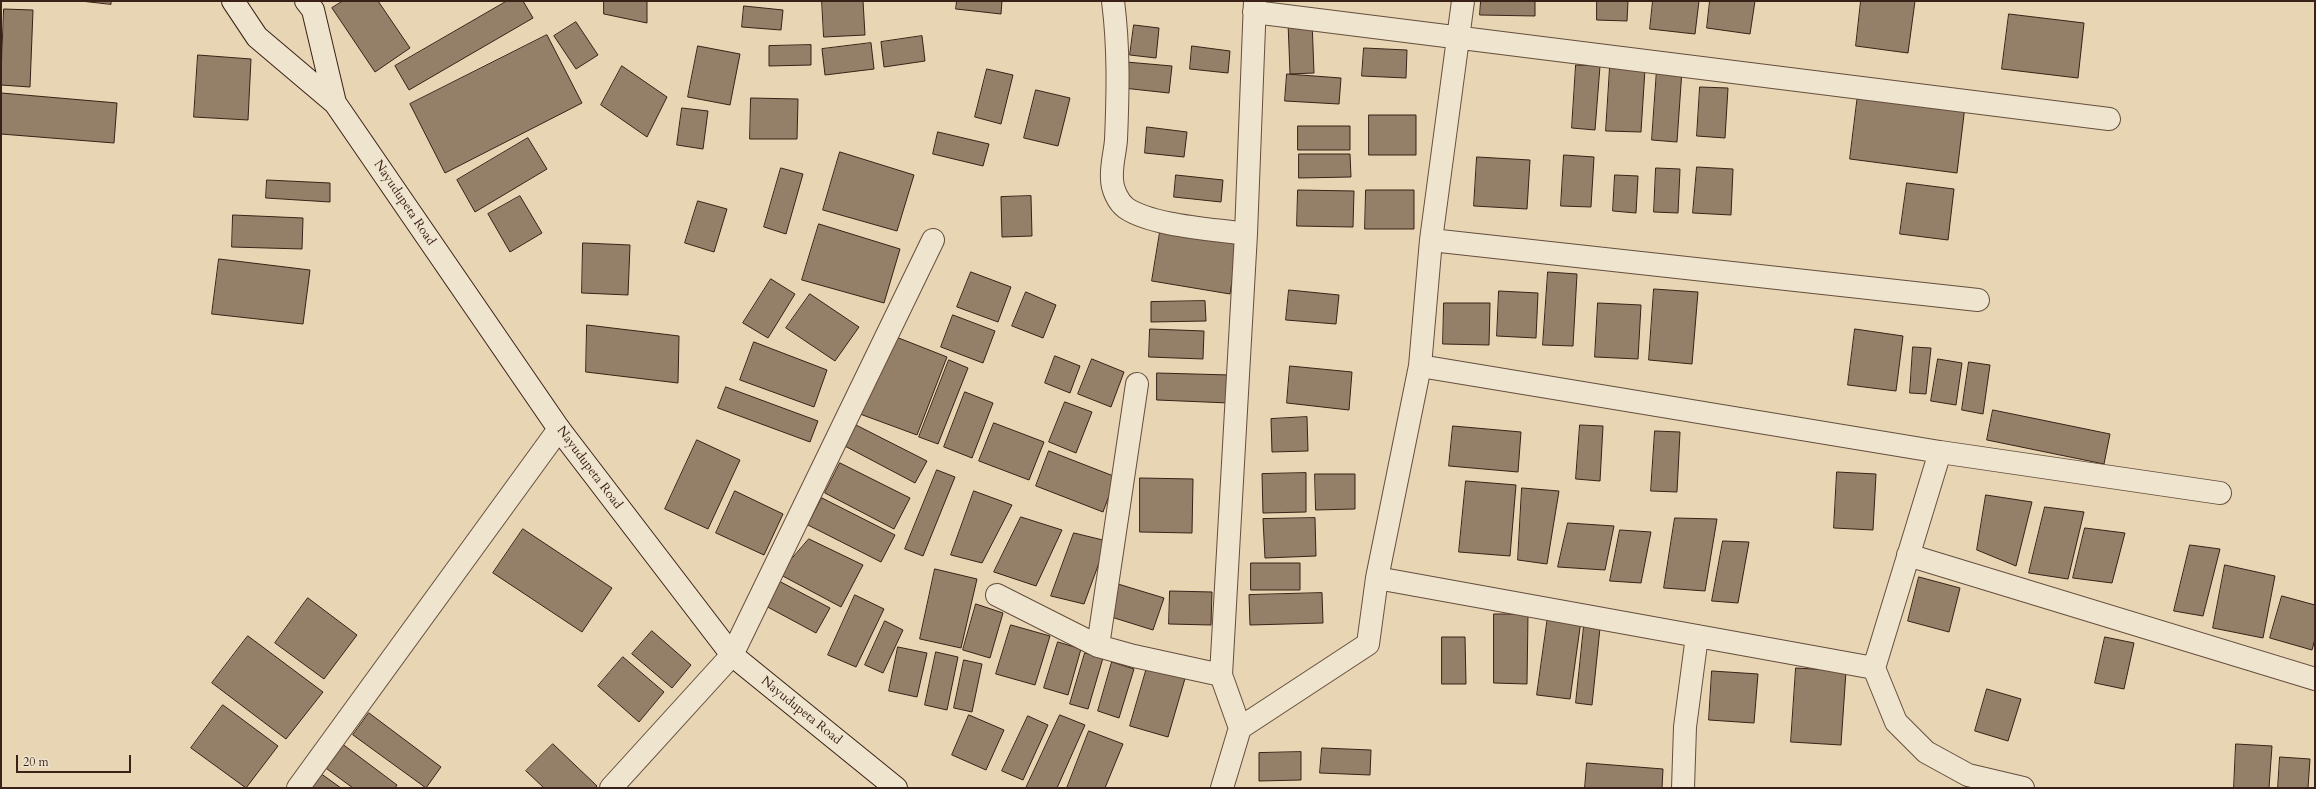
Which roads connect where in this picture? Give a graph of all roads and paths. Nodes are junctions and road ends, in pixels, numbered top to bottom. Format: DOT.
graph roads {
  1 [pos="233,1"];
  2 [pos="306,1"];
  3 [pos="1113,1"];
  4 [pos="1463,1"];
  5 [pos="1254,6"];
  6 [pos="1458,38"];
  7 [pos="335,102"];
  8 [pos="2109,119"];
  9 [pos="1246,234"];
  10 [pos="933,240"];
  11 [pos="1431,240"];
  12 [pos="1978,300"];
  13 [pos="1420,366"];
  14 [pos="1137,384"];
  15 [pos="559,429"];
  16 [pos="1940,452"];
  17 [pos="2220,493"];
  18 [pos="1908,555"];
  19 [pos="1377,578"];
  20 [pos="997,595"];
  21 [pos="1697,636"];
  22 [pos="1098,646"];
  23 [pos="732,655"];
  24 [pos="1874,668"];
  25 [pos="1220,675"];
  26 [pos="2315,679"];
  27 [pos="1240,728"];
  28 [pos="298,788"];
  29 [pos="611,788"];
  30 [pos="896,788"];
  31 [pos="1222,788"];
  32 [pos="1683,788"];
  33 [pos="2023,788"];
  1 -- 7 [label="street"];
  2 -- 7 [label="street"];
  3 -- 9 [label="street"];
  4 -- 6 [label="street"];
  5 -- 6 [label="street"];
  5 -- 9 [label="street"];
  6 -- 8 [label="street"];
  6 -- 11 [label="street"];
  7 -- 15 [label="street, Nayudupeta Road"];
  9 -- 25 [label="street"];
  10 -- 23 [label="street"];
  11 -- 12 [label="street"];
  11 -- 13 [label="street"];
  13 -- 16 [label="street"];
  13 -- 19 [label="street"];
  14 -- 22 [label="street"];
  15 -- 23 [label="street, Nayudupeta Road"];
  15 -- 28 [label="street"];
  16 -- 17 [label="street"];
  16 -- 18 [label="street"];
  18 -- 24 [label="street"];
  18 -- 26 [label="street"];
  19 -- 21 [label="street"];
  19 -- 27 [label="street"];
  20 -- 22 [label="street"];
  21 -- 24 [label="street"];
  21 -- 32 [label="street"];
  22 -- 25 [label="street"];
  23 -- 29 [label="street"];
  23 -- 30 [label="street, Nayudupeta Road"];
  24 -- 33 [label="street"];
  25 -- 27 [label="street"];
  27 -- 31 [label="street"];
}
